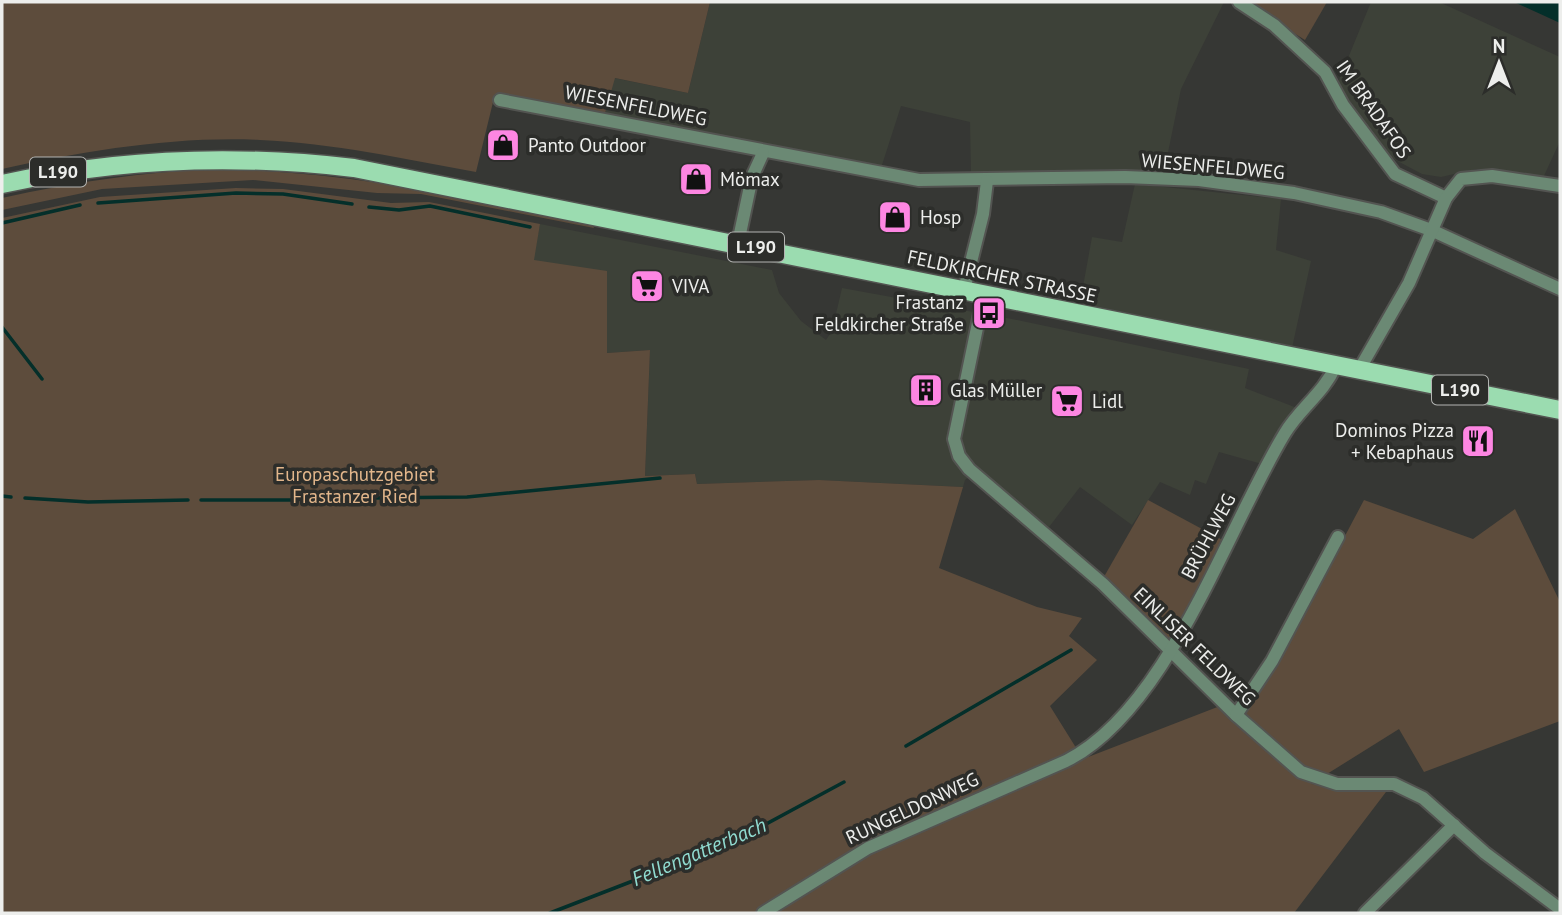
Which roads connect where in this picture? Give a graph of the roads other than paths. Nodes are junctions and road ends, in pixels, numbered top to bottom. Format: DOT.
graph roads {
  1 [pos="1239,2"];
  2 [pos="500,100"];
  3 [pos="763,153"];
  4 [pos="987,181"];
  5 [pos="2,184"];
  6 [pos="1560,187"];
  7 [pos="1446,198"];
  8 [pos="1431,230"];
  9 [pos="738,243"];
  10 [pos="1560,289"];
  11 [pos="964,290"];
  12 [pos="984,294"];
  13 [pos="1336,365"];
  14 [pos="1359,370"];
  15 [pos="1560,410"];
  16 [pos="1338,537"];
  17 [pos="1171,648"];
  18 [pos="1236,715"];
  19 [pos="1084,752"];
  20 [pos="1454,825"];
  21 [pos="1560,909"];
  22 [pos="763,913"];
  23 [pos="1365,913"];
  1 -- 7 [label="street, IM BRADAFOS"];
  2 -- 3 [label="street, WIESENFELDWEG"];
  3 -- 4 [label="street, WIESENFELDWEG"];
  3 -- 9 [label="street"];
  4 -- 8 [label="street, WIESENFELDWEG"];
  4 -- 11 [label="street"];
  5 -- 9 [label="main road, FELDKIRCHER STRASSE / L190"];
  6 -- 7 [label="street"];
  7 -- 8 [label="street"];
  8 -- 10 [label="street, WIESENFELDWEG"];
  8 -- 14 [label="street"];
  9 -- 11 [label="main road, FELDKIRCHER STRASSE / L190"];
  11 -- 12 [label="main road, FELDKIRCHER STRASSE / L190"];
  12 -- 13 [label="main road, FELDKIRCHER STRASSE / L190"];
  12 -- 17 [label="street, EINLISER FELDWEG"];
  13 -- 14 [label="main road, FELDKIRCHER STRASSE / L190"];
  13 -- 17 [label="street, BRÜHLWEG"];
  14 -- 15 [label="main road, FELDKIRCHER STRASSE / L190"];
  16 -- 18 [label="street"];
  17 -- 18 [label="street, EINLISER FELDWEG"];
  17 -- 19 [label="street, BRÜHLWEG"];
  18 -- 20 [label="street, EINLISER FELDWEG"];
  19 -- 22 [label="street, RUNGELDONWEG"];
  20 -- 21 [label="street, EINLISER FELDWEG"];
  20 -- 23 [label="street"];
}
